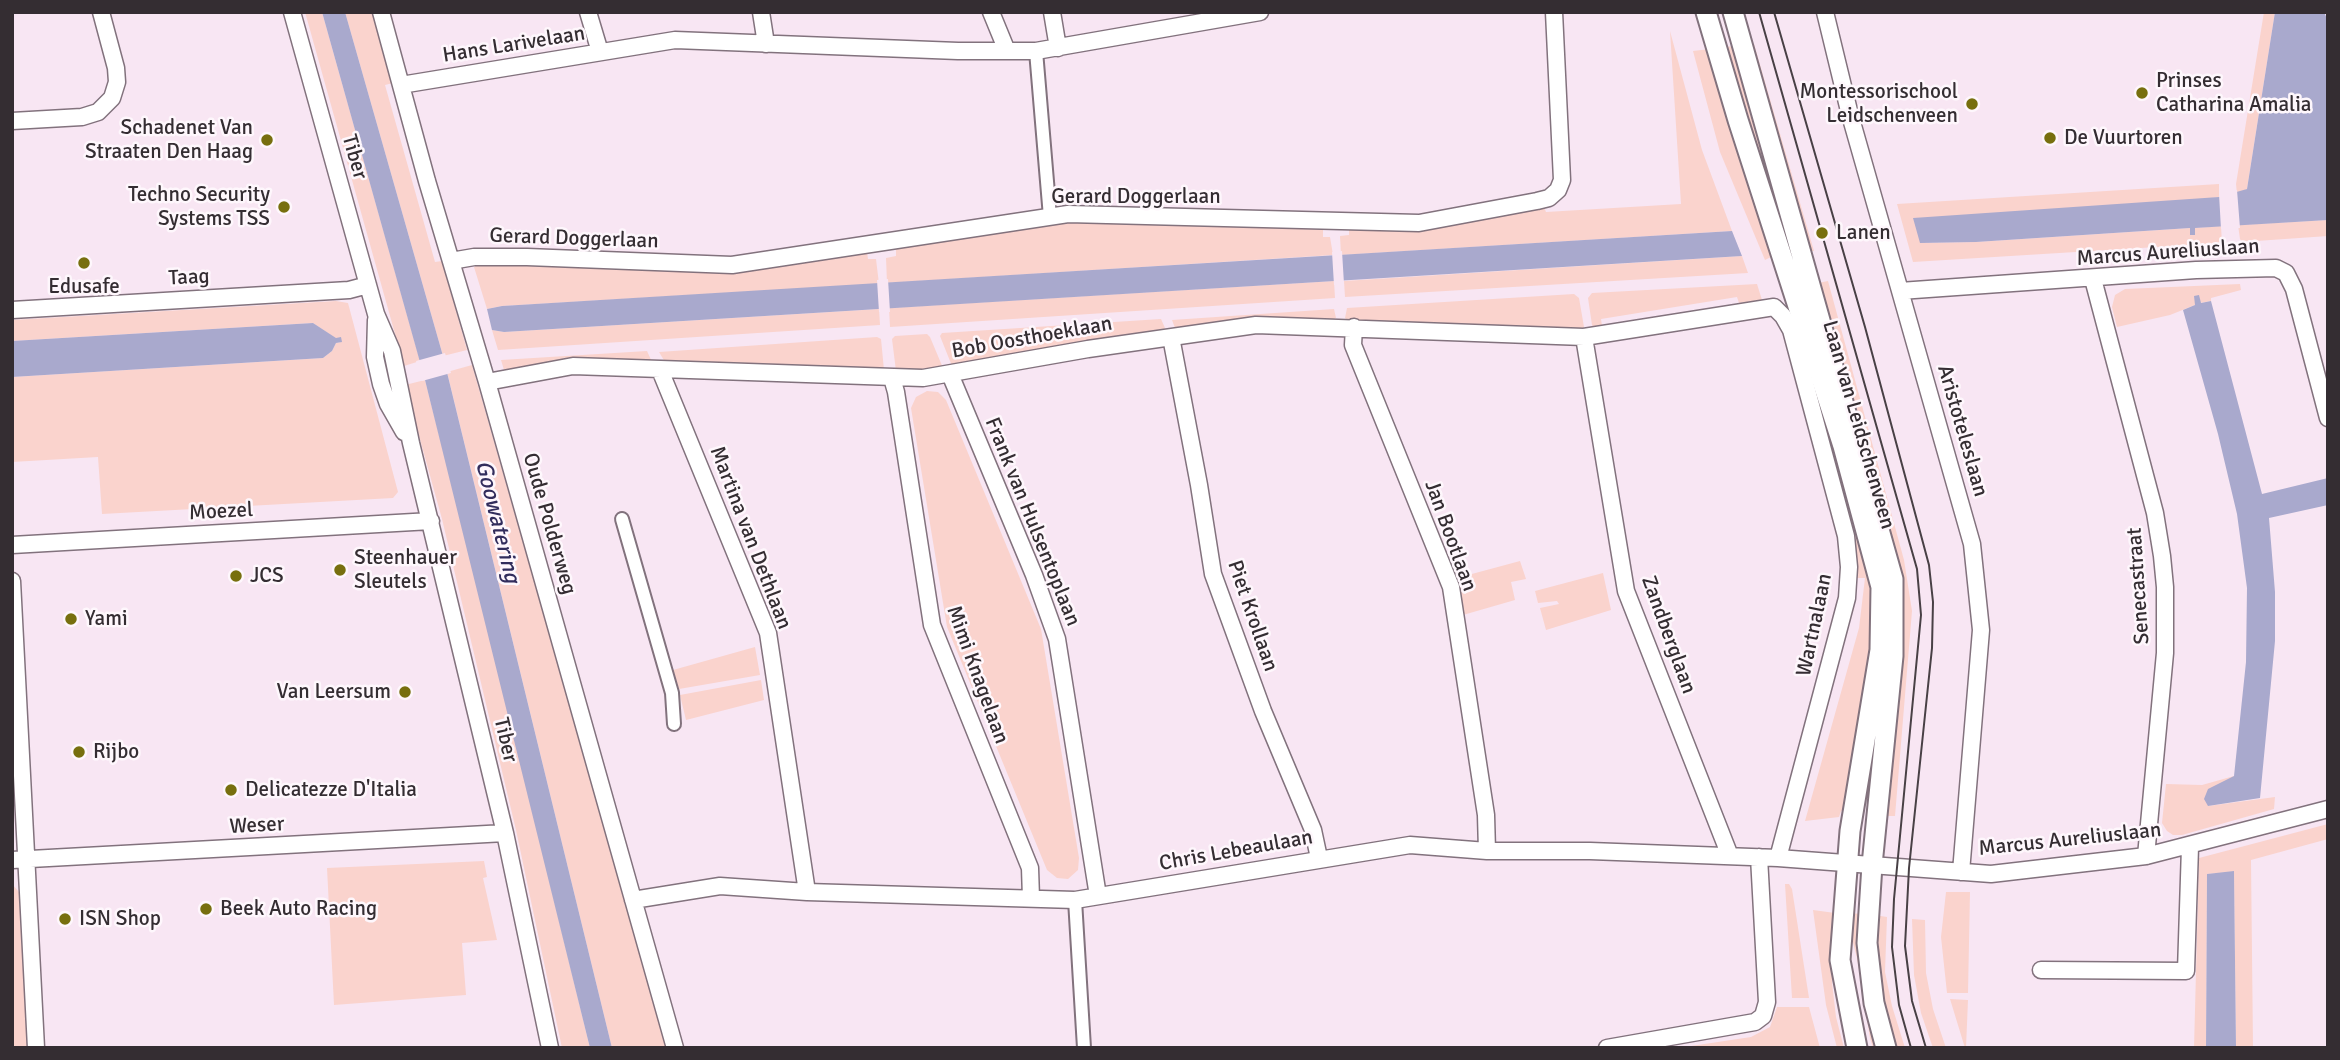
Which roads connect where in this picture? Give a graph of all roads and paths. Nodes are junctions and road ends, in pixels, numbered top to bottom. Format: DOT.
graph roads {
  1 [pos="101,12"];
  2 [pos="292,12"];
  3 [pos="381,12"];
  4 [pos="588,12"];
  5 [pos="761,12"];
  6 [pos="991,12"];
  7 [pos="1052,12"];
  8 [pos="1260,12"];
  9 [pos="1554,12"];
  10 [pos="1706,12"];
  11 [pos="1733,12"];
  12 [pos="1825,12"];
  13 [pos="766,44"];
  14 [pos="1058,48"];
  15 [pos="1007,51"];
  16 [pos="1036,51"];
  17 [pos="600,52"];
  18 [pos="401,85"];
  19 [pos="12,121"];
  20 [pos="1050,217"];
  21 [pos="451,261"];
  22 [pos="2092,279"];
  23 [pos="368,285"];
  24 [pos="1900,290"];
  25 [pos="12,310"];
  26 [pos="1354,327"];
  27 [pos="1171,337"];
  28 [pos="1584,337"];
  29 [pos="660,370"];
  30 [pos="950,374"];
  31 [pos="892,378"];
  32 [pos="487,382"];
  33 [pos="2328,418"];
  34 [pos="622,519"];
  35 [pos="431,521"];
  36 [pos="12,545"];
  37 [pos="12,581"];
  38 [pos="674,724"];
  39 [pos="2328,809"];
  40 [pos="505,833"];
  41 [pos="2190,846"];
  42 [pos="1487,851"];
  43 [pos="1730,856"];
  44 [pos="2146,856"];
  45 [pos="1759,857"];
  46 [pos="1319,858"];
  47 [pos="1778,858"];
  48 [pos="19,860"];
  49 [pos="1847,862"];
  50 [pos="1872,864"];
  51 [pos="1961,872"];
  52 [pos="807,892"];
  53 [pos="1098,896"];
  54 [pos="1031,898"];
  55 [pos="633,900"];
  56 [pos="1075,900"];
  57 [pos="2041,970"];
  58 [pos="36,1048"];
  59 [pos="550,1048"];
  60 [pos="675,1048"];
  61 [pos="1084,1048"];
  62 [pos="1607,1048"];
  63 [pos="1857,1048"];
  64 [pos="1886,1048"];
  1 -- 19 [label="street"];
  2 -- 23 [label="street, Tiber"];
  3 -- 18 [label="street, Oude Polderweg"];
  4 -- 17 [label="street"];
  5 -- 13 [label="street"];
  6 -- 15 [label="street"];
  7 -- 14 [label="street"];
  8 -- 14 [label="street, Hans Larivelaan"];
  9 -- 20 [label="street, Gerard Doggerlaan"];
  10 -- 49 [label="street, Laan van Leidschenveen"];
  11 -- 50 [label="street, Laan van Leidschenveen"];
  12 -- 24 [label="street, Aristoteleslaan"];
  13 -- 15 [label="street, Hans Larivelaan"];
  13 -- 17 [label="street, Hans Larivelaan"];
  14 -- 16 [label="street, Hans Larivelaan"];
  15 -- 16 [label="street, Hans Larivelaan"];
  16 -- 20 [label="street"];
  17 -- 18 [label="street, Hans Larivelaan"];
  18 -- 21 [label="street, Oude Polderweg"];
  20 -- 21 [label="street, Gerard Doggerlaan"];
  21 -- 32 [label="street, Oude Polderweg"];
  22 -- 24 [label="street, Marcus Aureliuslaan"];
  22 -- 33 [label="street, Marcus Aureliuslaan"];
  22 -- 44 [label="street, Senecastraat"];
  23 -- 25 [label="street, Taag"];
  23 -- 35 [label="street, Tiber"];
  24 -- 51 [label="street, Aristoteleslaan"];
  26 -- 27 [label="street, Bob Oosthoeklaan"];
  26 -- 28 [label="street, Bob Oosthoeklaan"];
  26 -- 42 [label="street, Jan Bootlaan"];
  27 -- 30 [label="street, Bob Oosthoeklaan"];
  27 -- 46 [label="street, Piet Krollaan"];
  28 -- 43 [label="street, Zandberglaan"];
  28 -- 47 [label="street, Wartnalaan"];
  29 -- 31 [label="street, Bob Oosthoeklaan"];
  29 -- 32 [label="street, Bob Oosthoeklaan"];
  29 -- 52 [label="street, Martina van Dethlaan"];
  30 -- 31 [label="street, Bob Oosthoeklaan"];
  30 -- 53 [label="street, Frank van Hulsentoplaan"];
  31 -- 54 [label="street, Mimi Knagelaan"];
  32 -- 55 [label="street, Oude Polderweg"];
  34 -- 38 [label="street"];
  35 -- 36 [label="street, Moezel"];
  35 -- 40 [label="street, Tiber"];
  37 -- 48 [label="street"];
  39 -- 41 [label="street, Marcus Aureliuslaan"];
  40 -- 48 [label="street, Weser"];
  40 -- 59 [label="street, Tiber"];
  41 -- 44 [label="street, Marcus Aureliuslaan"];
  41 -- 57 [label="street, Marcus Aureliuslaan"];
  42 -- 43 [label="street, Chris Lebeaulaan"];
  42 -- 46 [label="street, Chris Lebeaulaan"];
  43 -- 45 [label="street, Chris Lebeaulaan"];
  44 -- 51 [label="street, Marcus Aureliuslaan"];
  45 -- 47 [label="street, Chris Lebeaulaan"];
  45 -- 62 [label="street"];
  46 -- 53 [label="street, Chris Lebeaulaan"];
  47 -- 49 [label="street, Chris Lebeaulaan"];
  48 -- 58 [label="street"];
  49 -- 50 [label="street"];
  49 -- 63 [label="street, Laan van Leidschenveen"];
  50 -- 51 [label="street, Marcus Aureliuslaan"];
  50 -- 64 [label="street, Laan van Leidschenveen"];
  52 -- 54 [label="street, Chris Lebeaulaan"];
  52 -- 55 [label="street, Chris Lebeaulaan"];
  53 -- 56 [label="street, Chris Lebeaulaan"];
  54 -- 56 [label="street, Chris Lebeaulaan"];
  55 -- 60 [label="street, Oude Polderweg"];
  56 -- 61 [label="street"];
}
